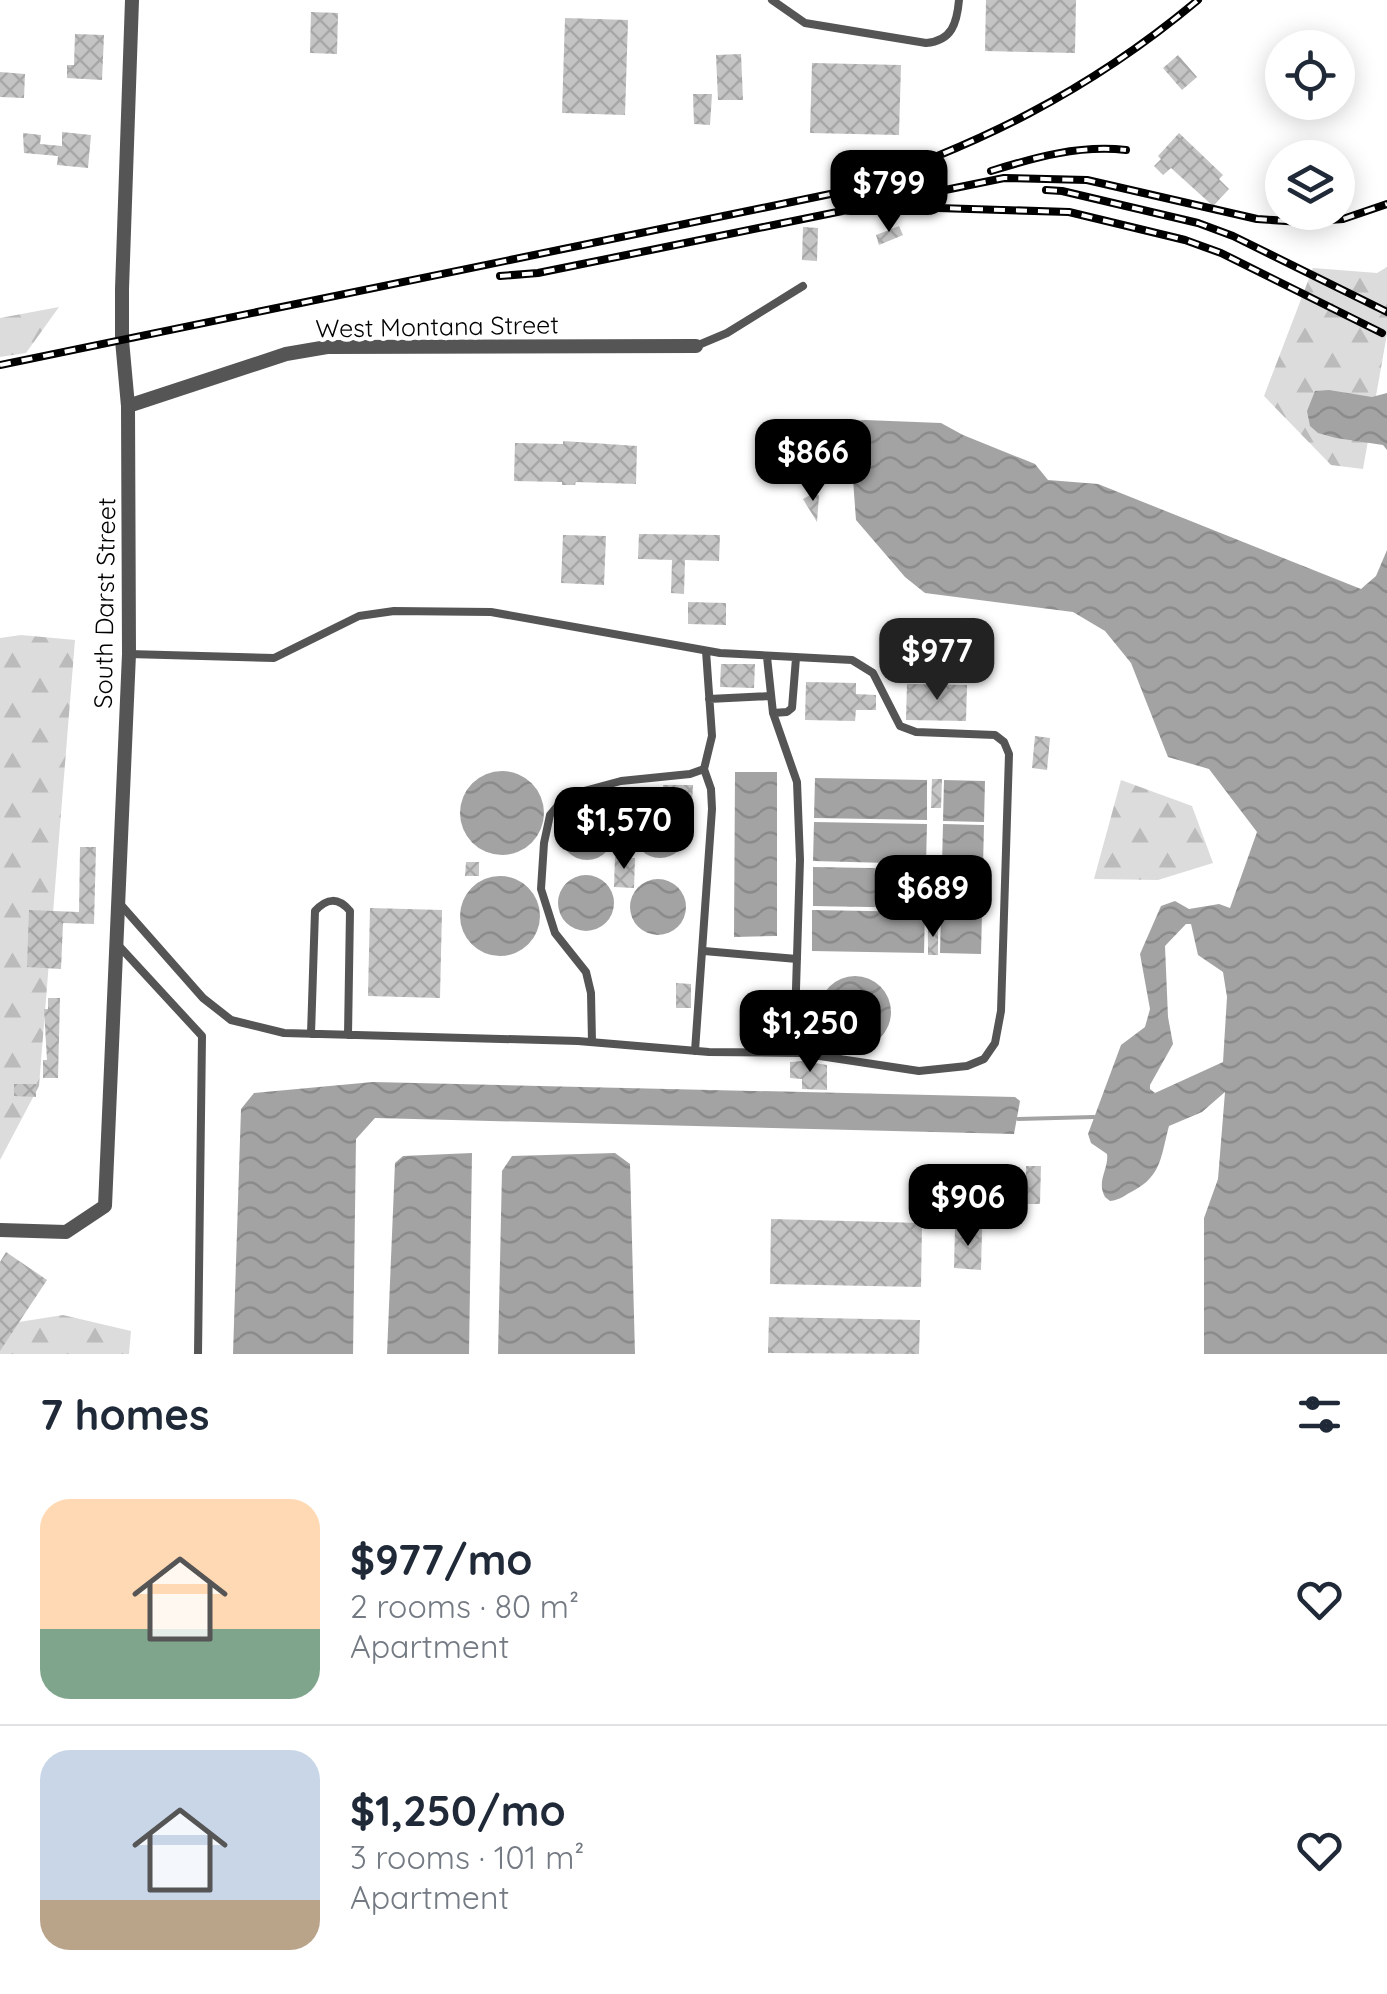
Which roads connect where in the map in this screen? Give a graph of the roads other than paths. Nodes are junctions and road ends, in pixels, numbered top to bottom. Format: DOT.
graph roads {
  1 [pos="132,0"];
  2 [pos="772,0"];
  3 [pos="959,0"];
  4 [pos="803,286"];
  5 [pos="696,346"];
  6 [pos="128,406"];
  7 [pos="706,651"];
  8 [pos="128,654"];
  9 [pos="768,657"];
  10 [pos="796,658"];
  11 [pos="770,696"];
  12 [pos="709,699"];
  13 [pos="773,713"];
  14 [pos="704,769"];
  15 [pos="118,902"];
  16 [pos="116,943"];
  17 [pos="704,951"];
  18 [pos="797,959"];
  19 [pos="311,1034"];
  20 [pos="348,1035"];
  21 [pos="592,1042"];
  22 [pos="696,1051"];
  23 [pos="794,1053"];
  24 [pos="0,1230"];
  25 [pos="198,1354"];
  1 -- 6 [label="street, South Darst Street"];
  2 -- 3 [label="lane"];
  4 -- 5 [label="lane"];
  5 -- 6 [label="street, West Montana Street"];
  6 -- 8 [label="street, South Darst Street"];
  7 -- 8 [label="lane"];
  7 -- 9 [label="lane"];
  7 -- 12 [label="lane"];
  8 -- 15 [label="street, South Darst Street"];
  9 -- 10 [label="lane"];
  9 -- 11 [label="lane"];
  10 -- 13 [label="lane"];
  10 -- 23 [label="lane"];
  11 -- 12 [label="lane"];
  11 -- 13 [label="lane"];
  12 -- 14 [label="lane"];
  13 -- 18 [label="lane"];
  14 -- 17 [label="lane"];
  14 -- 21 [label="lane"];
  15 -- 16 [label="street, South Darst Street"];
  15 -- 19 [label="lane"];
  16 -- 24 [label="street, South Darst Street"];
  16 -- 25 [label="lane"];
  17 -- 18 [label="lane"];
  17 -- 22 [label="lane"];
  18 -- 23 [label="lane"];
  19 -- 20 [label="lane"];
  19 -- 20 [label="lane"];
  20 -- 21 [label="lane"];
  21 -- 22 [label="lane"];
  22 -- 23 [label="lane"];
}
